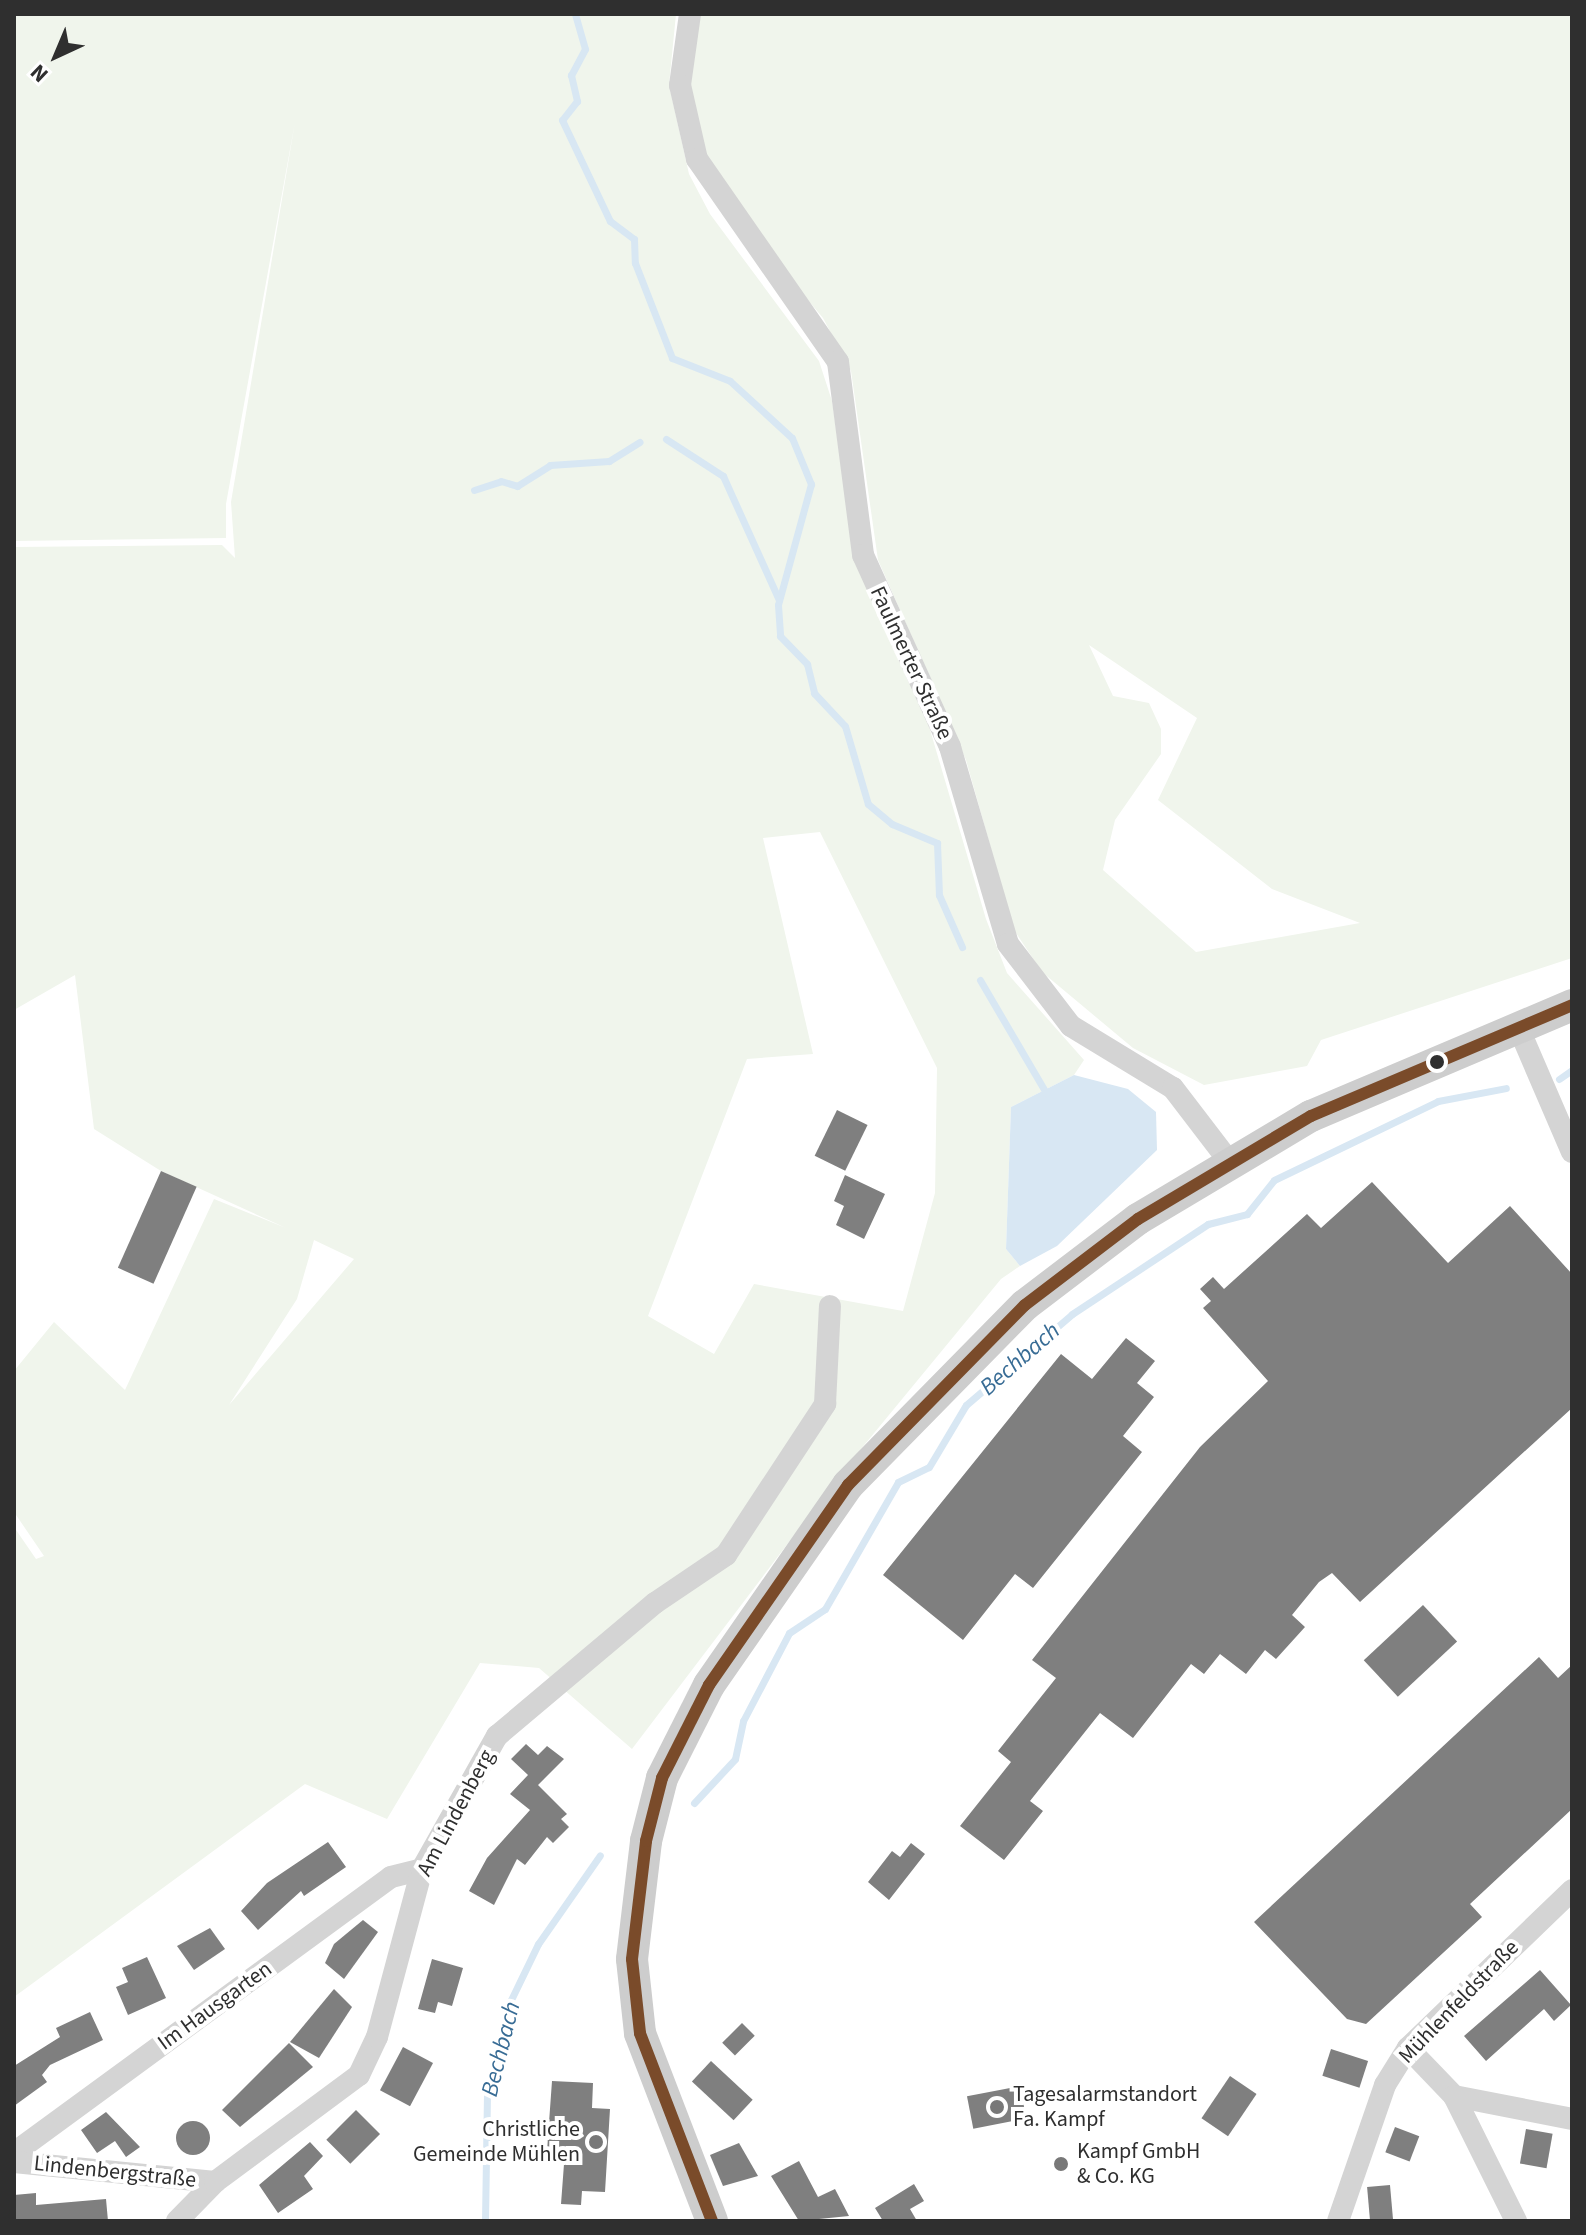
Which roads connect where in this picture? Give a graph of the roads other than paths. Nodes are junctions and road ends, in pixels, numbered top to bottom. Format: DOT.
graph roads {
  1 [pos="690,14"];
  2 [pos="1572,1005"];
  3 [pos="1528,1026"];
  4 [pos="1572,1152"];
  5 [pos="1228,1160"];
  6 [pos="830,1306"];
  7 [pos="422,1869"];
  8 [pos="1572,1890"];
  9 [pos="1408,2048"];
  10 [pos="1454,2096"];
  11 [pos="1572,2119"];
  12 [pos="14,2153"];
  13 [pos="14,2162"];
  14 [pos="215,2182"];
  15 [pos="177,2221"];
  16 [pos="712,2221"];
  17 [pos="1338,2221"];
  18 [pos="1516,2221"];
  1 -- 5 [label="street, Faulmerter Straße"];
  2 -- 3 [label="main road"];
  3 -- 4 [label="street"];
  3 -- 5 [label="main road"];
  5 -- 16 [label="main road"];
  6 -- 7 [label="street, Am Lindenberg"];
  7 -- 12 [label="street, Im Hausgarten"];
  7 -- 14 [label="street, Am Lindenberg"];
  8 -- 9 [label="street, Mühlenfeldstraße"];
  9 -- 10 [label="street"];
  9 -- 17 [label="street, Mühlenfeldstraße"];
  10 -- 11 [label="street"];
  10 -- 18 [label="street"];
  13 -- 14 [label="street, Lindenbergstraße"];
  14 -- 15 [label="street, Am Lindenberg"];
}
